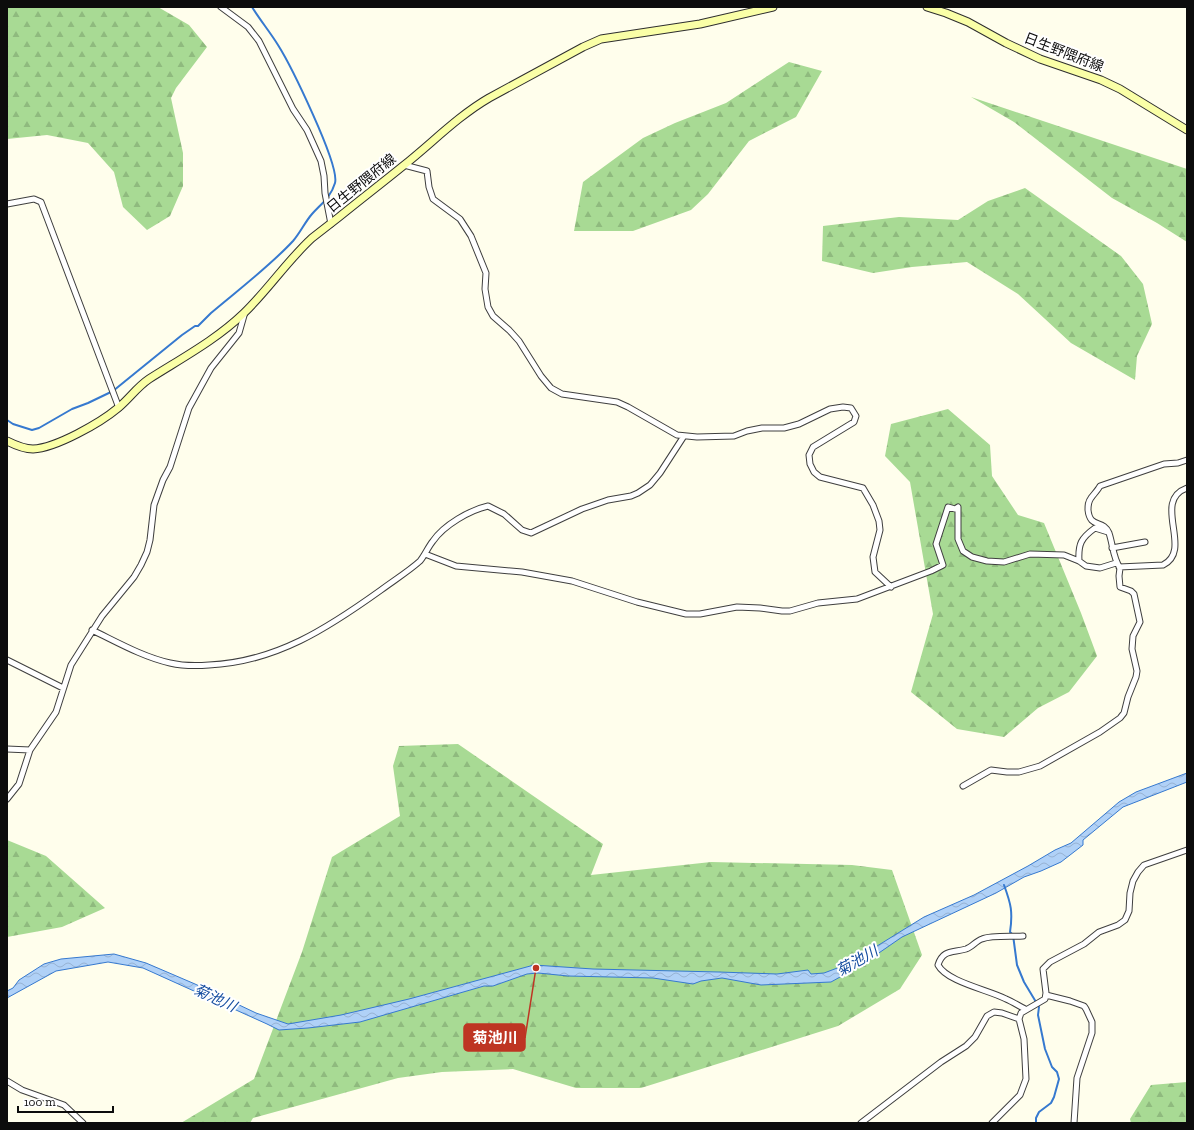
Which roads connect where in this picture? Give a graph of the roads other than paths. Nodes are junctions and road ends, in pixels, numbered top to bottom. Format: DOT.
graph roads {
  1 [pos="221,7"];
  2 [pos="773,7"];
  3 [pos="927,7"];
  4 [pos="1187,130"];
  5 [pos="404,165"];
  6 [pos="7,204"];
  7 [pos="331,224"];
  8 [pos="244,312"];
  9 [pos="119,408"];
  10 [pos="684,436"];
  11 [pos="7,441"];
  12 [pos="1187,460"];
  13 [pos="1187,488"];
  14 [pos="1108,532"];
  15 [pos="1145,542"];
  16 [pos="1112,548"];
  17 [pos="425,554"];
  18 [pos="1079,561"];
  19 [pos="1118,565"];
  20 [pos="891,587"];
  21 [pos="92,630"];
  22 [pos="7,660"];
  23 [pos="63,688"];
  24 [pos="7,749"];
  25 [pos="30,750"];
  26 [pos="963,786"];
  27 [pos="7,799"];
  28 [pos="1187,850"];
  29 [pos="1023,936"];
  30 [pos="1046,995"];
  31 [pos="1025,1010"];
  32 [pos="1019,1019"];
  33 [pos="7,1081"];
  34 [pos="83,1123"];
  35 [pos="862,1123"];
  36 [pos="992,1123"];
  37 [pos="1074,1123"];
  1 -- 7 [label="street"];
  2 -- 5 [label="main road, 日生野隈府線"];
  3 -- 4 [label="main road, 日生野隈府線"];
  5 -- 7 [label="main road, 日生野隈府線"];
  5 -- 10 [label="street"];
  6 -- 9 [label="street"];
  7 -- 8 [label="main road, 日生野隈府線"];
  8 -- 9 [label="main road, 日生野隈府線"];
  8 -- 21 [label="street"];
  9 -- 11 [label="main road, 日生野隈府線"];
  10 -- 17 [label="street"];
  10 -- 20 [label="street"];
  12 -- 14 [label="street"];
  13 -- 19 [label="street"];
  14 -- 16 [label="street"];
  14 -- 18 [label="street"];
  15 -- 16 [label="street"];
  16 -- 19 [label="street"];
  17 -- 20 [label="street"];
  17 -- 21 [label="street"];
  18 -- 19 [label="street"];
  18 -- 20 [label="street"];
  19 -- 26 [label="street"];
  21 -- 23 [label="street"];
  22 -- 23 [label="street"];
  23 -- 25 [label="street"];
  24 -- 25 [label="street"];
  25 -- 27 [label="street"];
  28 -- 30 [label="street"];
  29 -- 31 [label="street"];
  30 -- 31 [label="street"];
  30 -- 37 [label="street"];
  31 -- 32 [label="street"];
  32 -- 35 [label="street"];
  32 -- 36 [label="street"];
  33 -- 34 [label="street"];
}
